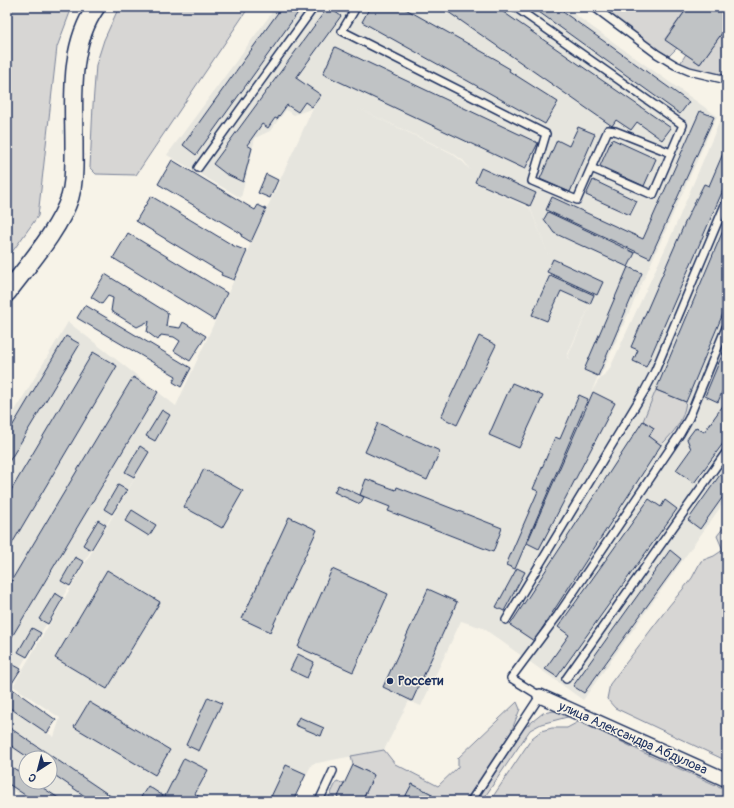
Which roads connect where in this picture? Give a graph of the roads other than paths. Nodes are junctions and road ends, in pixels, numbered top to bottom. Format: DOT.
graph roads {
  1 [pos="96,7"];
  2 [pos="314,7"];
  3 [pos="346,7"];
  4 [pos="515,7"];
  5 [pos="594,7"];
  6 [pos="355,9"];
  7 [pos="727,80"];
  8 [pos="671,153"];
  9 [pos="198,168"];
  10 [pos="591,168"];
  11 [pos="727,200"];
  12 [pos="7,293"];
  13 [pos="727,325"];
  14 [pos="727,452"];
  15 [pos="506,620"];
  16 [pos="566,679"];
  17 [pos="540,696"];
  18 [pos="333,771"];
  19 [pos="727,780"];
  20 [pos="319,801"];
  21 [pos="471,801"];
  1 -- 12 [label="street"];
  2 -- 9 [label="lane"];
  3 -- 6 [label="lane"];
  4 -- 8 [label="lane"];
  5 -- 7 [label="lane"];
  6 -- 10 [label="lane"];
  8 -- 10 [label="lane"];
  8 -- 10 [label="lane"];
  11 -- 15 [label="lane"];
  13 -- 17 [label="lane"];
  14 -- 16 [label="lane"];
  17 -- 19 [label="street, улица Александра Абдулова"];
  17 -- 21 [label="lane"];
  18 -- 20 [label="lane"];
}
